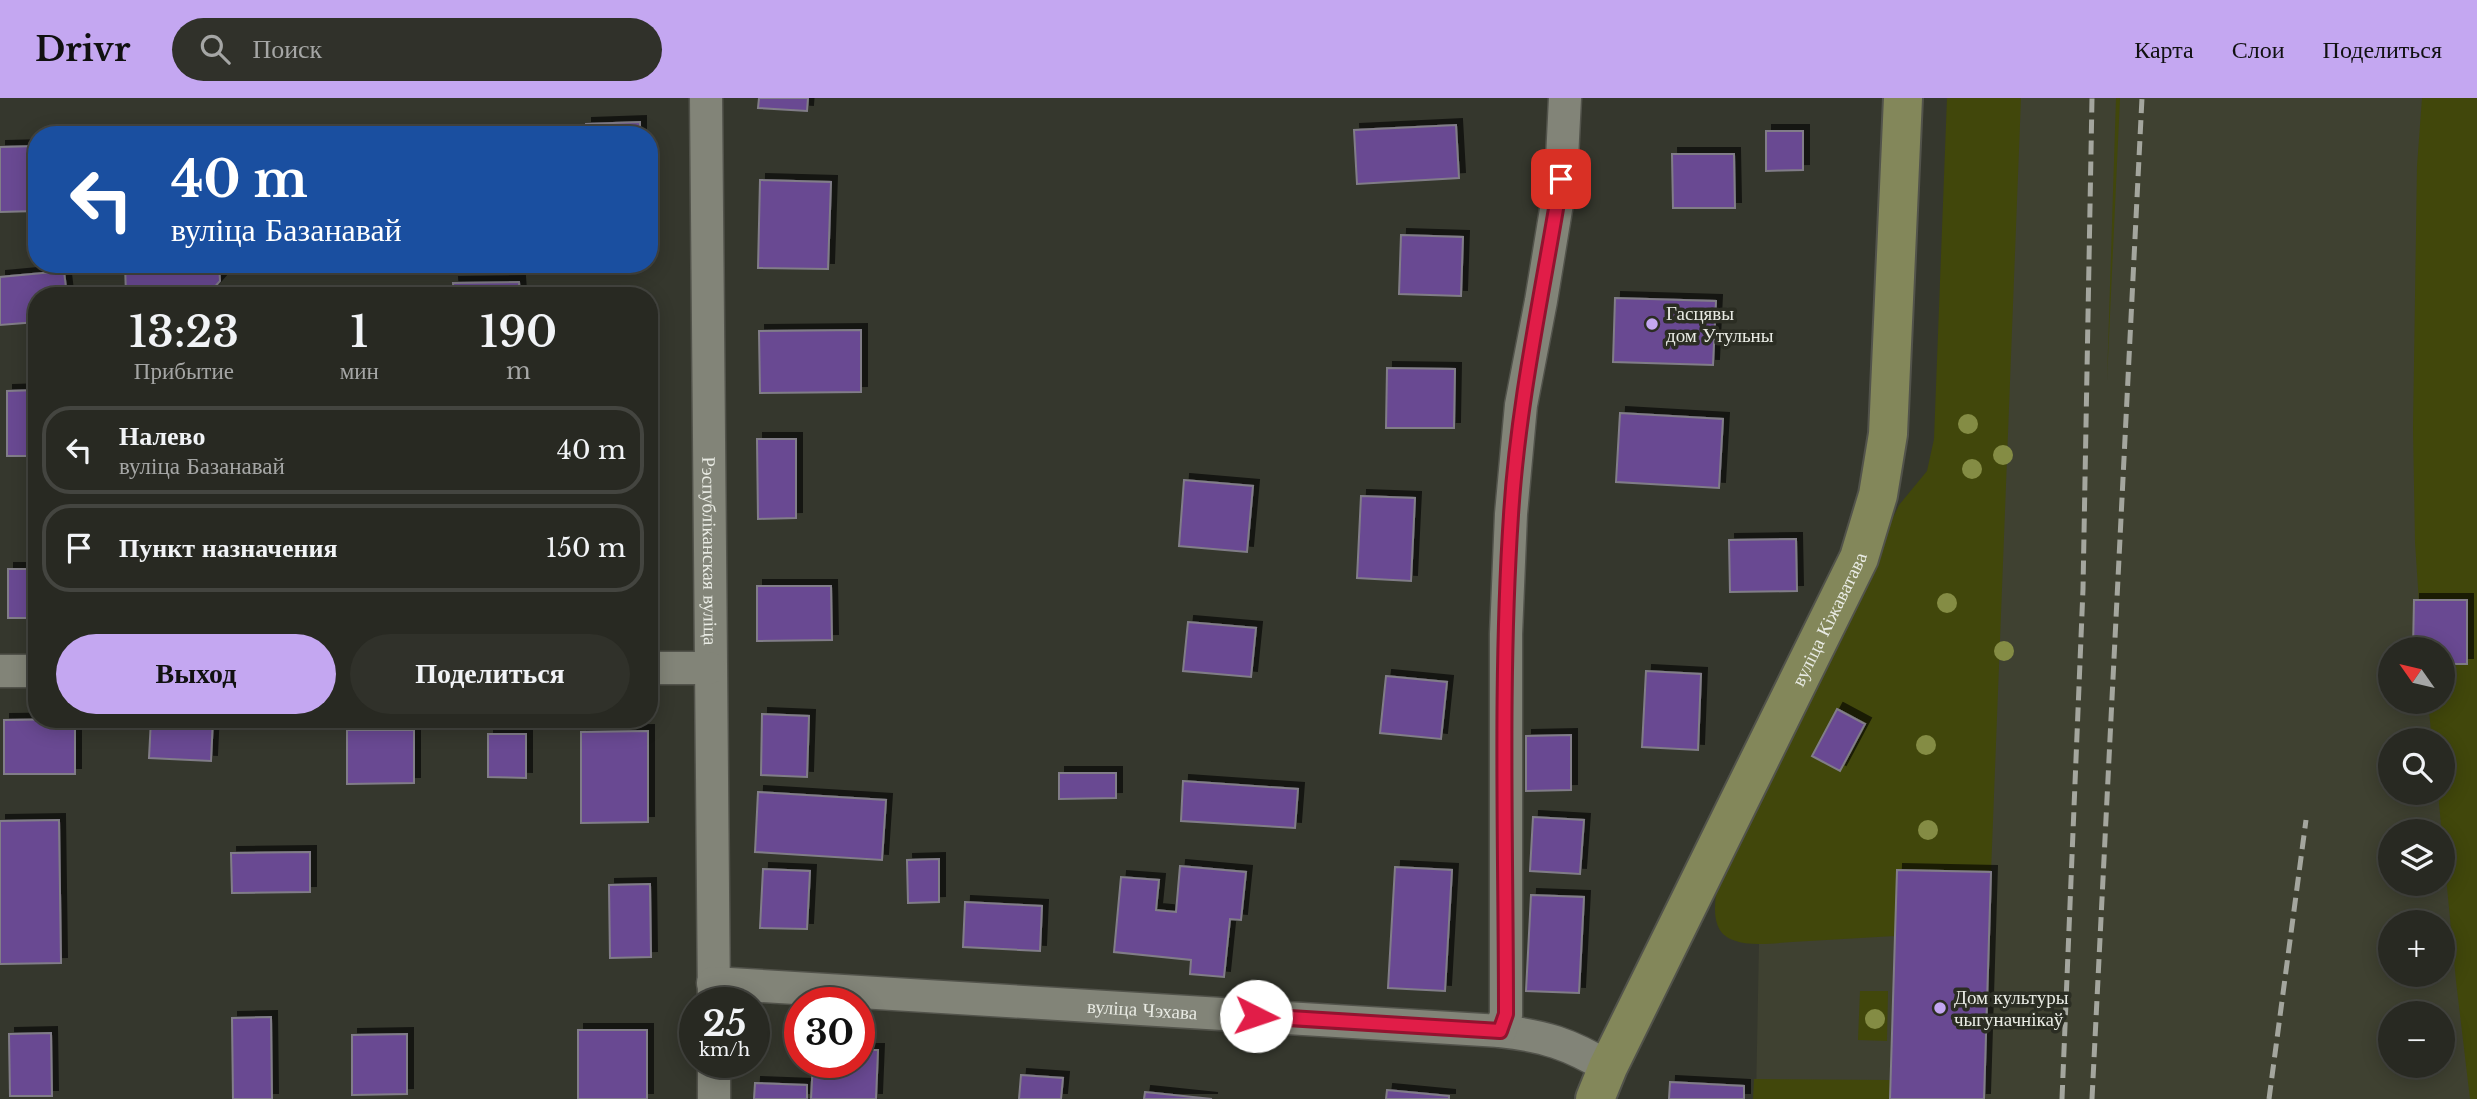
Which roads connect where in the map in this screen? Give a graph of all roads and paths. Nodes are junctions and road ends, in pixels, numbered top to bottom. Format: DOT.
graph roads {
  1 [pos="706,98"];
  2 [pos="1565,98"];
  3 [pos="1903,98"];
  4 [pos="658,668"];
  5 [pos="709,668"];
  6 [pos="0,671"];
  7 [pos="28,671"];
  8 [pos="713,987"];
  9 [pos="770,996"];
  10 [pos="1500,1031"];
  11 [pos="714,1078"];
  12 [pos="1602,1083"];
  13 [pos="714,1099"];
  1 -- 5 [label="street, Рэспубліканская вуліца"];
  2 -- 10 [label="street"];
  3 -- 12 [label="main road, вуліца Кіжаватава"];
  4 -- 5 [label="street"];
  5 -- 8 [label="street, Рэспубліканская вуліца"];
  6 -- 7 [label="street"];
  9 -- 10 [label="street, вуліца Чэхава"];
  10 -- 12 [label="street, вуліца Чэхава"];
  11 -- 13 [label="street"];
}
